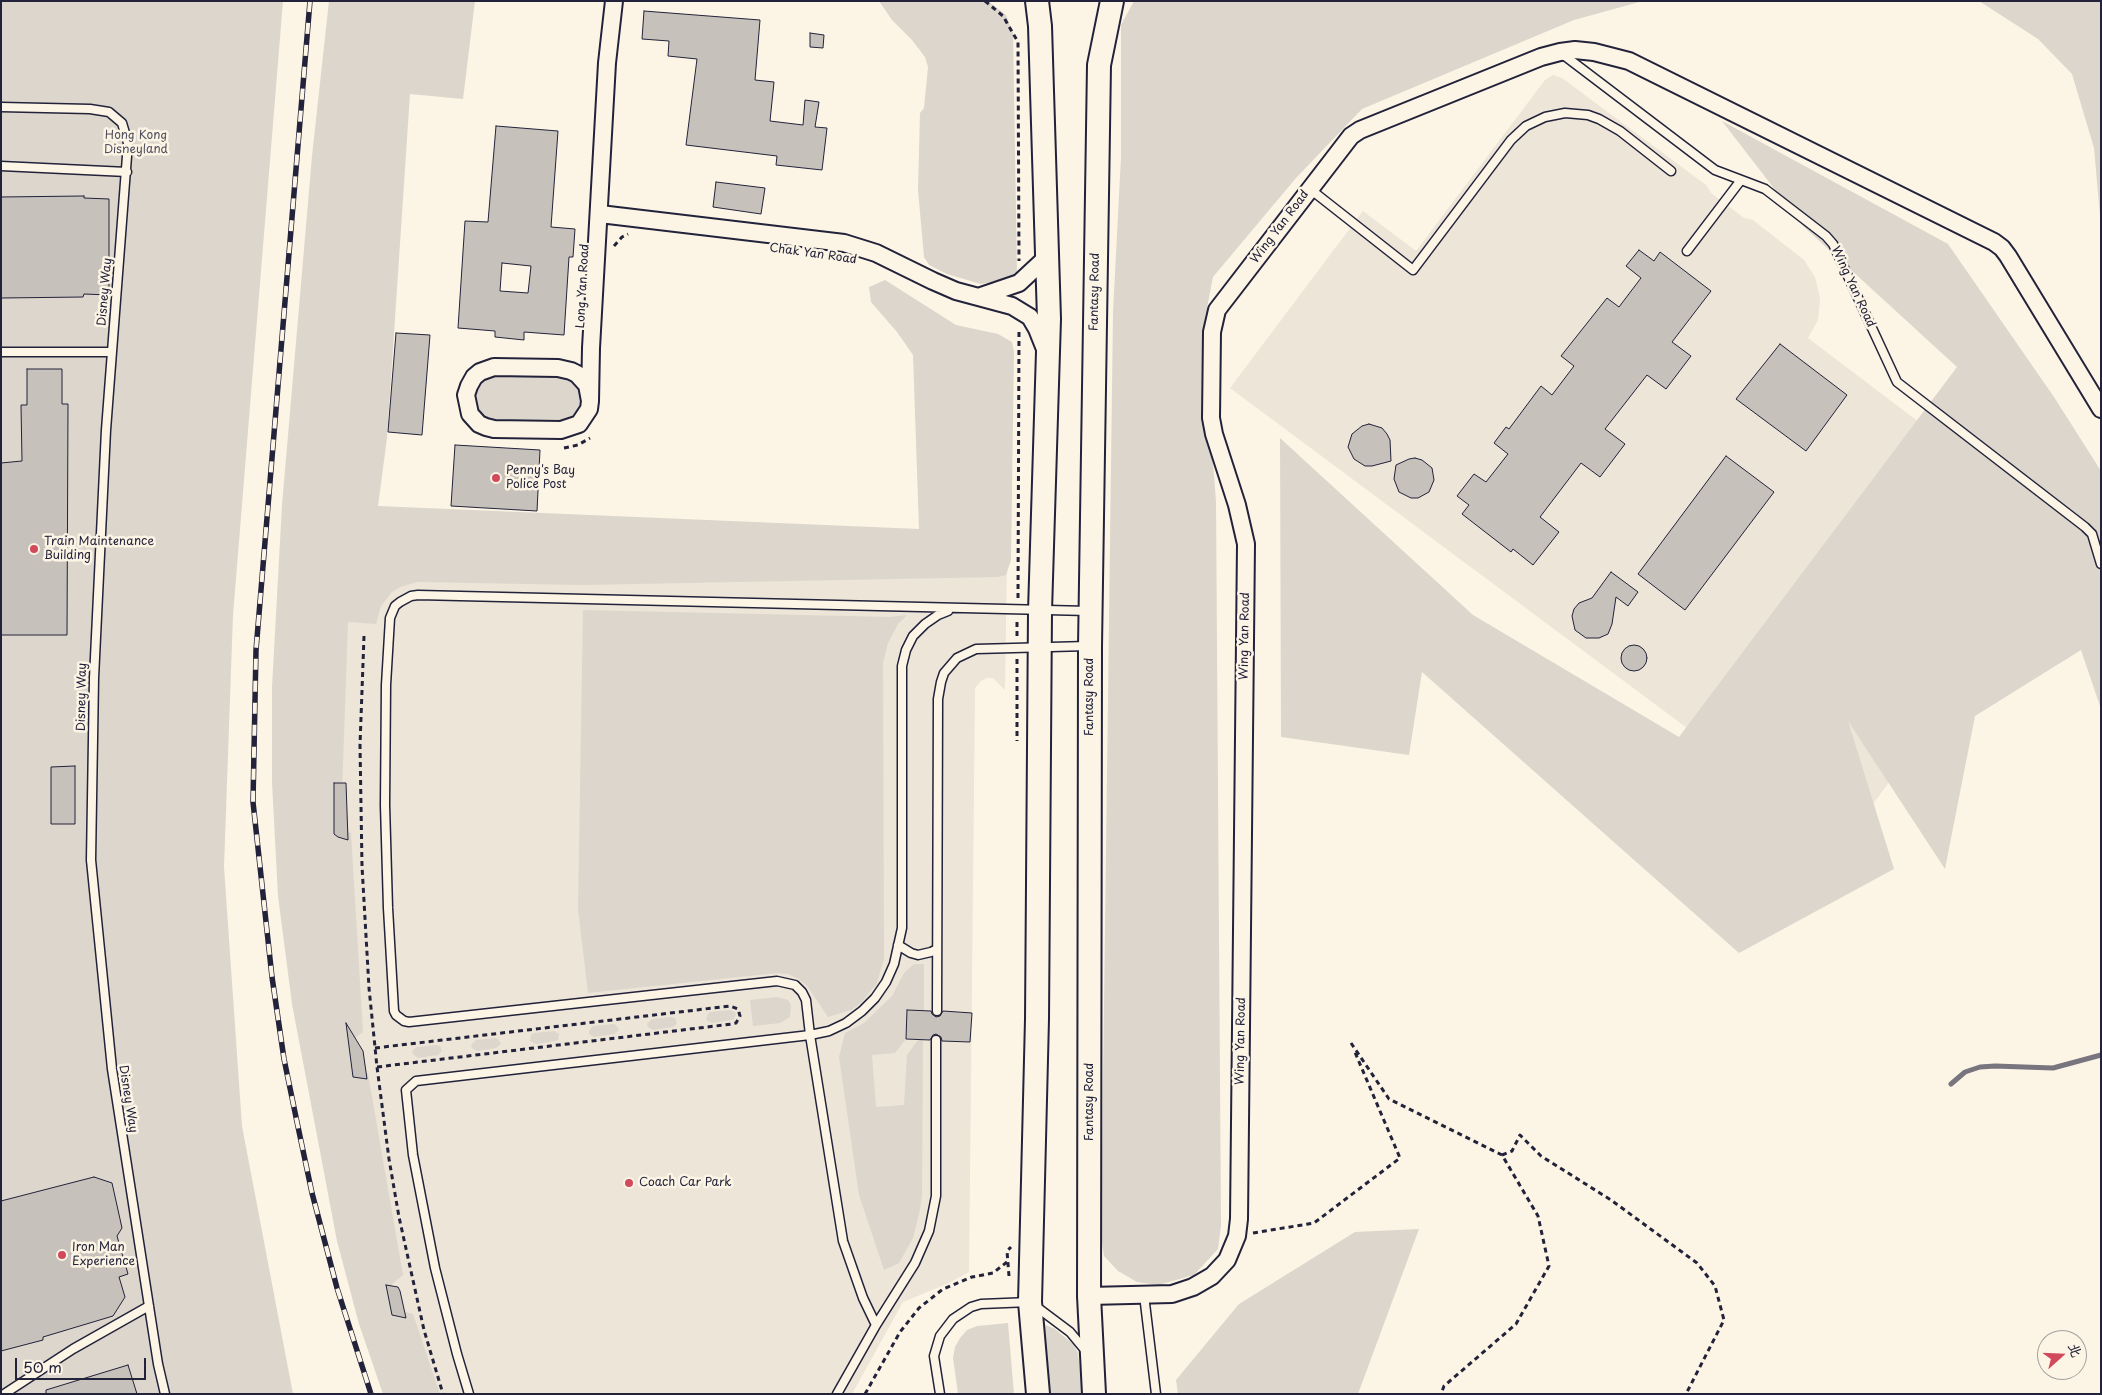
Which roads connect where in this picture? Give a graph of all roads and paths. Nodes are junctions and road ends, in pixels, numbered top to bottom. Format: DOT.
graph roads {
  1 [pos="614,1"];
  2 [pos="1037,1"];
  3 [pos="1112,1"];
  4 [pos="1560,52"];
  5 [pos="1,107"];
  6 [pos="1,166"];
  7 [pos="1671,171"];
  8 [pos="127,172"];
  9 [pos="1741,180"];
  10 [pos="1310,189"];
  11 [pos="600,214"];
  12 [pos="633,232"];
  13 [pos="612,250"];
  14 [pos="1687,251"];
  15 [pos="1048,256"];
  16 [pos="980,296"];
  17 [pos="1016,327"];
  18 [pos="1019,331"];
  19 [pos="591,348"];
  20 [pos="1,352"];
  21 [pos="111,352"];
  22 [pos="1048,356"];
  23 [pos="558,368"];
  24 [pos="590,401"];
  25 [pos="2101,409"];
  26 [pos="595,433"];
  27 [pos="555,447"];
  28 [pos="2101,564"];
  29 [pos="954,609"];
  30 [pos="1040,611"];
  31 [pos="1090,611"];
  32 [pos="1040,646"];
  33 [pos="1090,646"];
  34 [pos="898,945"];
  35 [pos="937,948"];
  36 [pos="936,1011"];
  37 [pos="810,1035"];
  38 [pos="936,1040"];
  39 [pos="375,1048"];
  40 [pos="377,1066"];
  41 [pos="1502,1155"];
  42 [pos="1237,1236"];
  43 [pos="1008,1261"];
  44 [pos="1144,1295"];
  45 [pos="1088,1296"];
  46 [pos="1030,1302"];
  47 [pos="149,1306"];
  48 [pos="876,1324"];
  49 [pos="1092,1362"];
  50 [pos="4,1394"];
  51 [pos="165,1394"];
  52 [pos="469,1394"];
  53 [pos="836,1394"];
  54 [pos="865,1394"];
  55 [pos="940,1394"];
  56 [pos="1038,1394"];
  57 [pos="1094,1394"];
  58 [pos="1156,1394"];
  59 [pos="1441,1394"];
  60 [pos="1686,1394"];
  1 -- 11 [label="street, Long Yan Road"];
  2 -- 15 [label="main road"];
  3 -- 31 [label="main road, Fantasy Road"];
  4 -- 9 [label="lane, Wing Yan Road"];
  4 -- 10 [label="street, Wing Yan Road"];
  4 -- 25 [label="street, Wing Yan Road"];
  5 -- 8 [label="lane, Disney Way"];
  6 -- 8 [label="lane"];
  7 -- 10 [label="lane"];
  8 -- 21 [label="lane, Disney Way"];
  9 -- 14 [label="lane"];
  9 -- 28 [label="lane, Wing Yan Road"];
  10 -- 42 [label="street, Wing Yan Road"];
  11 -- 16 [label="street, Chak Yan Road"];
  11 -- 19 [label="street, Long Yan Road"];
  12 -- 13 [label="path"];
  15 -- 16 [label="street"];
  15 -- 22 [label="main road"];
  16 -- 22 [label="street, Chak Yan Road"];
  17 -- 18 [label="path"];
  19 -- 23 [label="street"];
  19 -- 24 [label="street, Long Yan Road"];
  20 -- 21 [label="lane"];
  21 -- 47 [label="lane, Disney Way"];
  22 -- 30 [label="main road"];
  23 -- 24 [label="street"];
  23 -- 24 [label="street"];
  26 -- 27 [label="path"];
  29 -- 30 [label="lane"];
  29 -- 34 [label="lane"];
  29 -- 37 [label="lane"];
  30 -- 31 [label="lane"];
  30 -- 32 [label="main road"];
  31 -- 33 [label="main road, Fantasy Road"];
  32 -- 33 [label="lane"];
  32 -- 35 [label="lane"];
  32 -- 46 [label="main road"];
  33 -- 45 [label="main road, Fantasy Road"];
  34 -- 35 [label="lane"];
  34 -- 37 [label="lane"];
  35 -- 36 [label="lane"];
  37 -- 48 [label="lane"];
  37 -- 52 [label="lane"];
  38 -- 48 [label="lane"];
  39 -- 40 [label="path"];
  41 -- 42 [label="path"];
  41 -- 59 [label="path"];
  41 -- 60 [label="path"];
  42 -- 44 [label="street, Wing Yan Road"];
  43 -- 54 [label="path"];
  44 -- 45 [label="street, Wing Yan Road"];
  44 -- 58 [label="lane"];
  45 -- 49 [label="main road, Fantasy Road"];
  46 -- 49 [label="lane"];
  46 -- 55 [label="lane"];
  46 -- 56 [label="main road"];
  47 -- 50 [label="lane"];
  47 -- 51 [label="lane, Disney Way"];
  48 -- 53 [label="lane"];
  49 -- 57 [label="main road, Fantasy Road"];
}
